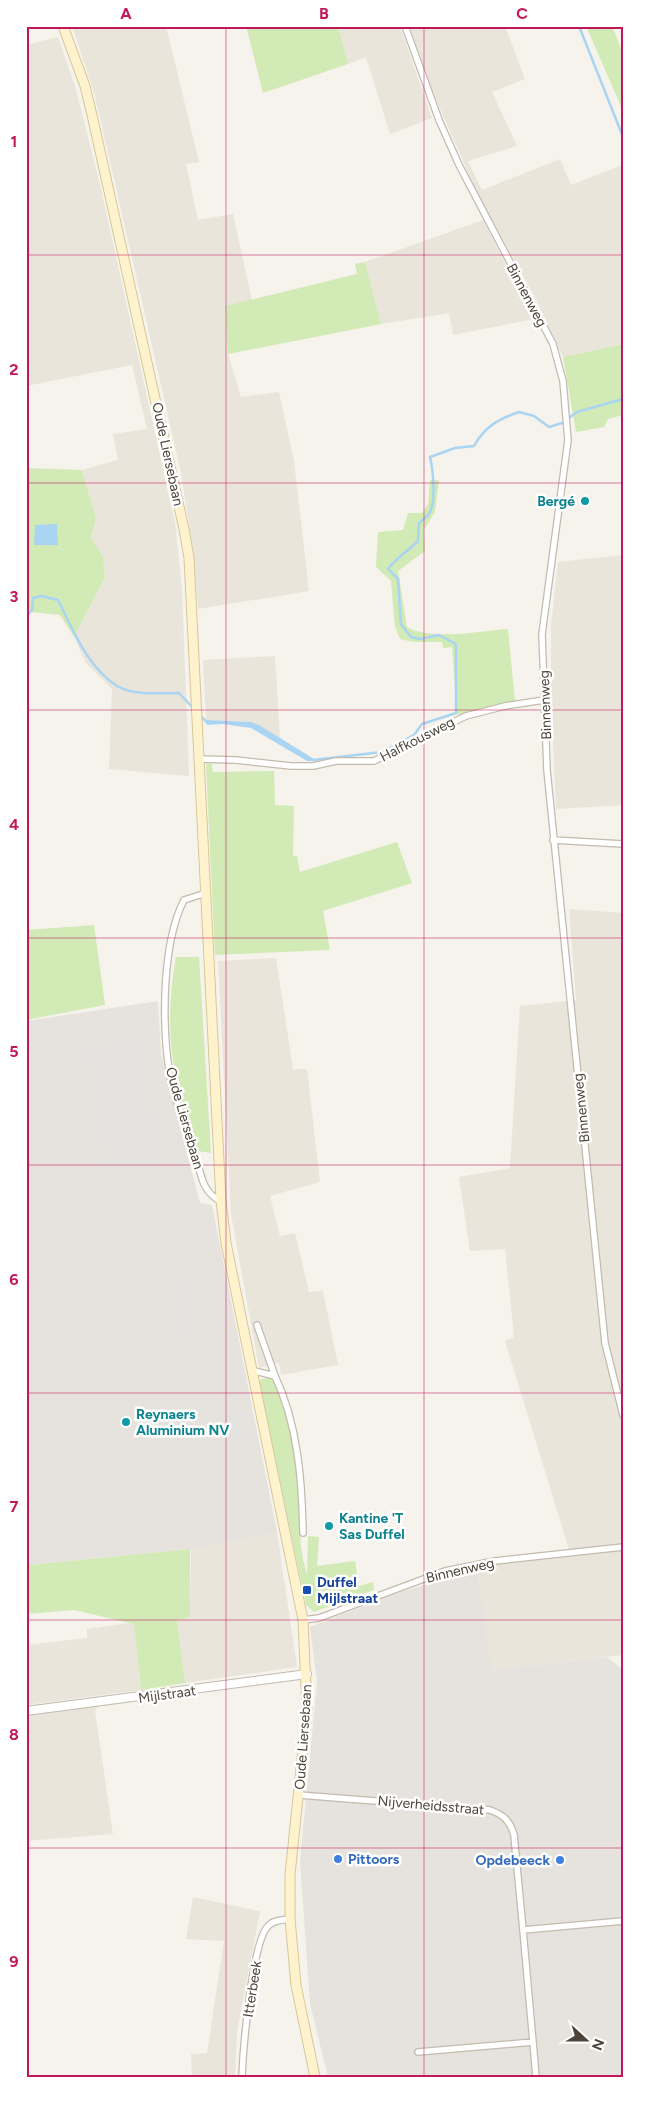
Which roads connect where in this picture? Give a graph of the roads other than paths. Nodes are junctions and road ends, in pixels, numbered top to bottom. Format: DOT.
graph roads {
  1 [pos="63,26"];
  2 [pos="405,26"];
  3 [pos="544,700"];
  4 [pos="199,759"];
  5 [pos="553,840"];
  6 [pos="623,844"];
  7 [pos="206,893"];
  8 [pos="221,1201"];
  9 [pos="257,1325"];
  10 [pos="251,1370"];
  11 [pos="275,1376"];
  12 [pos="623,1415"];
  13 [pos="303,1533"];
  14 [pos="623,1547"];
  15 [pos="303,1620"];
  16 [pos="307,1674"];
  17 [pos="26,1711"];
  18 [pos="299,1795"];
  19 [pos="290,1919"];
  20 [pos="623,1921"];
  21 [pos="523,1930"];
  22 [pos="533,2042"];
  23 [pos="418,2052"];
  24 [pos="242,2077"];
  25 [pos="315,2077"];
  26 [pos="536,2077"];
  1 -- 4 [label="main road, Oude Liersebaan"];
  2 -- 3 [label="street, Binnenweg"];
  3 -- 4 [label="street, Halfkousweg"];
  3 -- 5 [label="street, Binnenweg"];
  4 -- 7 [label="main road, Oude Liersebaan"];
  5 -- 6 [label="street"];
  5 -- 12 [label="street, Binnenweg"];
  7 -- 8 [label="main road, Oude Liersebaan"];
  7 -- 8 [label="street, Oude Liersebaan"];
  8 -- 10 [label="main road, Oude Liersebaan"];
  9 -- 11 [label="street"];
  10 -- 11 [label="street"];
  10 -- 15 [label="main road, Oude Liersebaan"];
  11 -- 13 [label="street"];
  14 -- 15 [label="street, Binnenweg"];
  15 -- 16 [label="main road, Oude Liersebaan"];
  16 -- 17 [label="street, Mijlstraat"];
  16 -- 18 [label="main road, Oude Liersebaan"];
  18 -- 19 [label="main road, Oude Liersebaan"];
  18 -- 21 [label="street, Nijverheidsstraat"];
  19 -- 24 [label="street, Itterbeek"];
  19 -- 25 [label="main road, Oude Liersebaan"];
  20 -- 21 [label="street"];
  21 -- 22 [label="street, Nijverheidsstraat"];
  22 -- 23 [label="street"];
  22 -- 26 [label="street, Nijverheidsstraat"];
}
